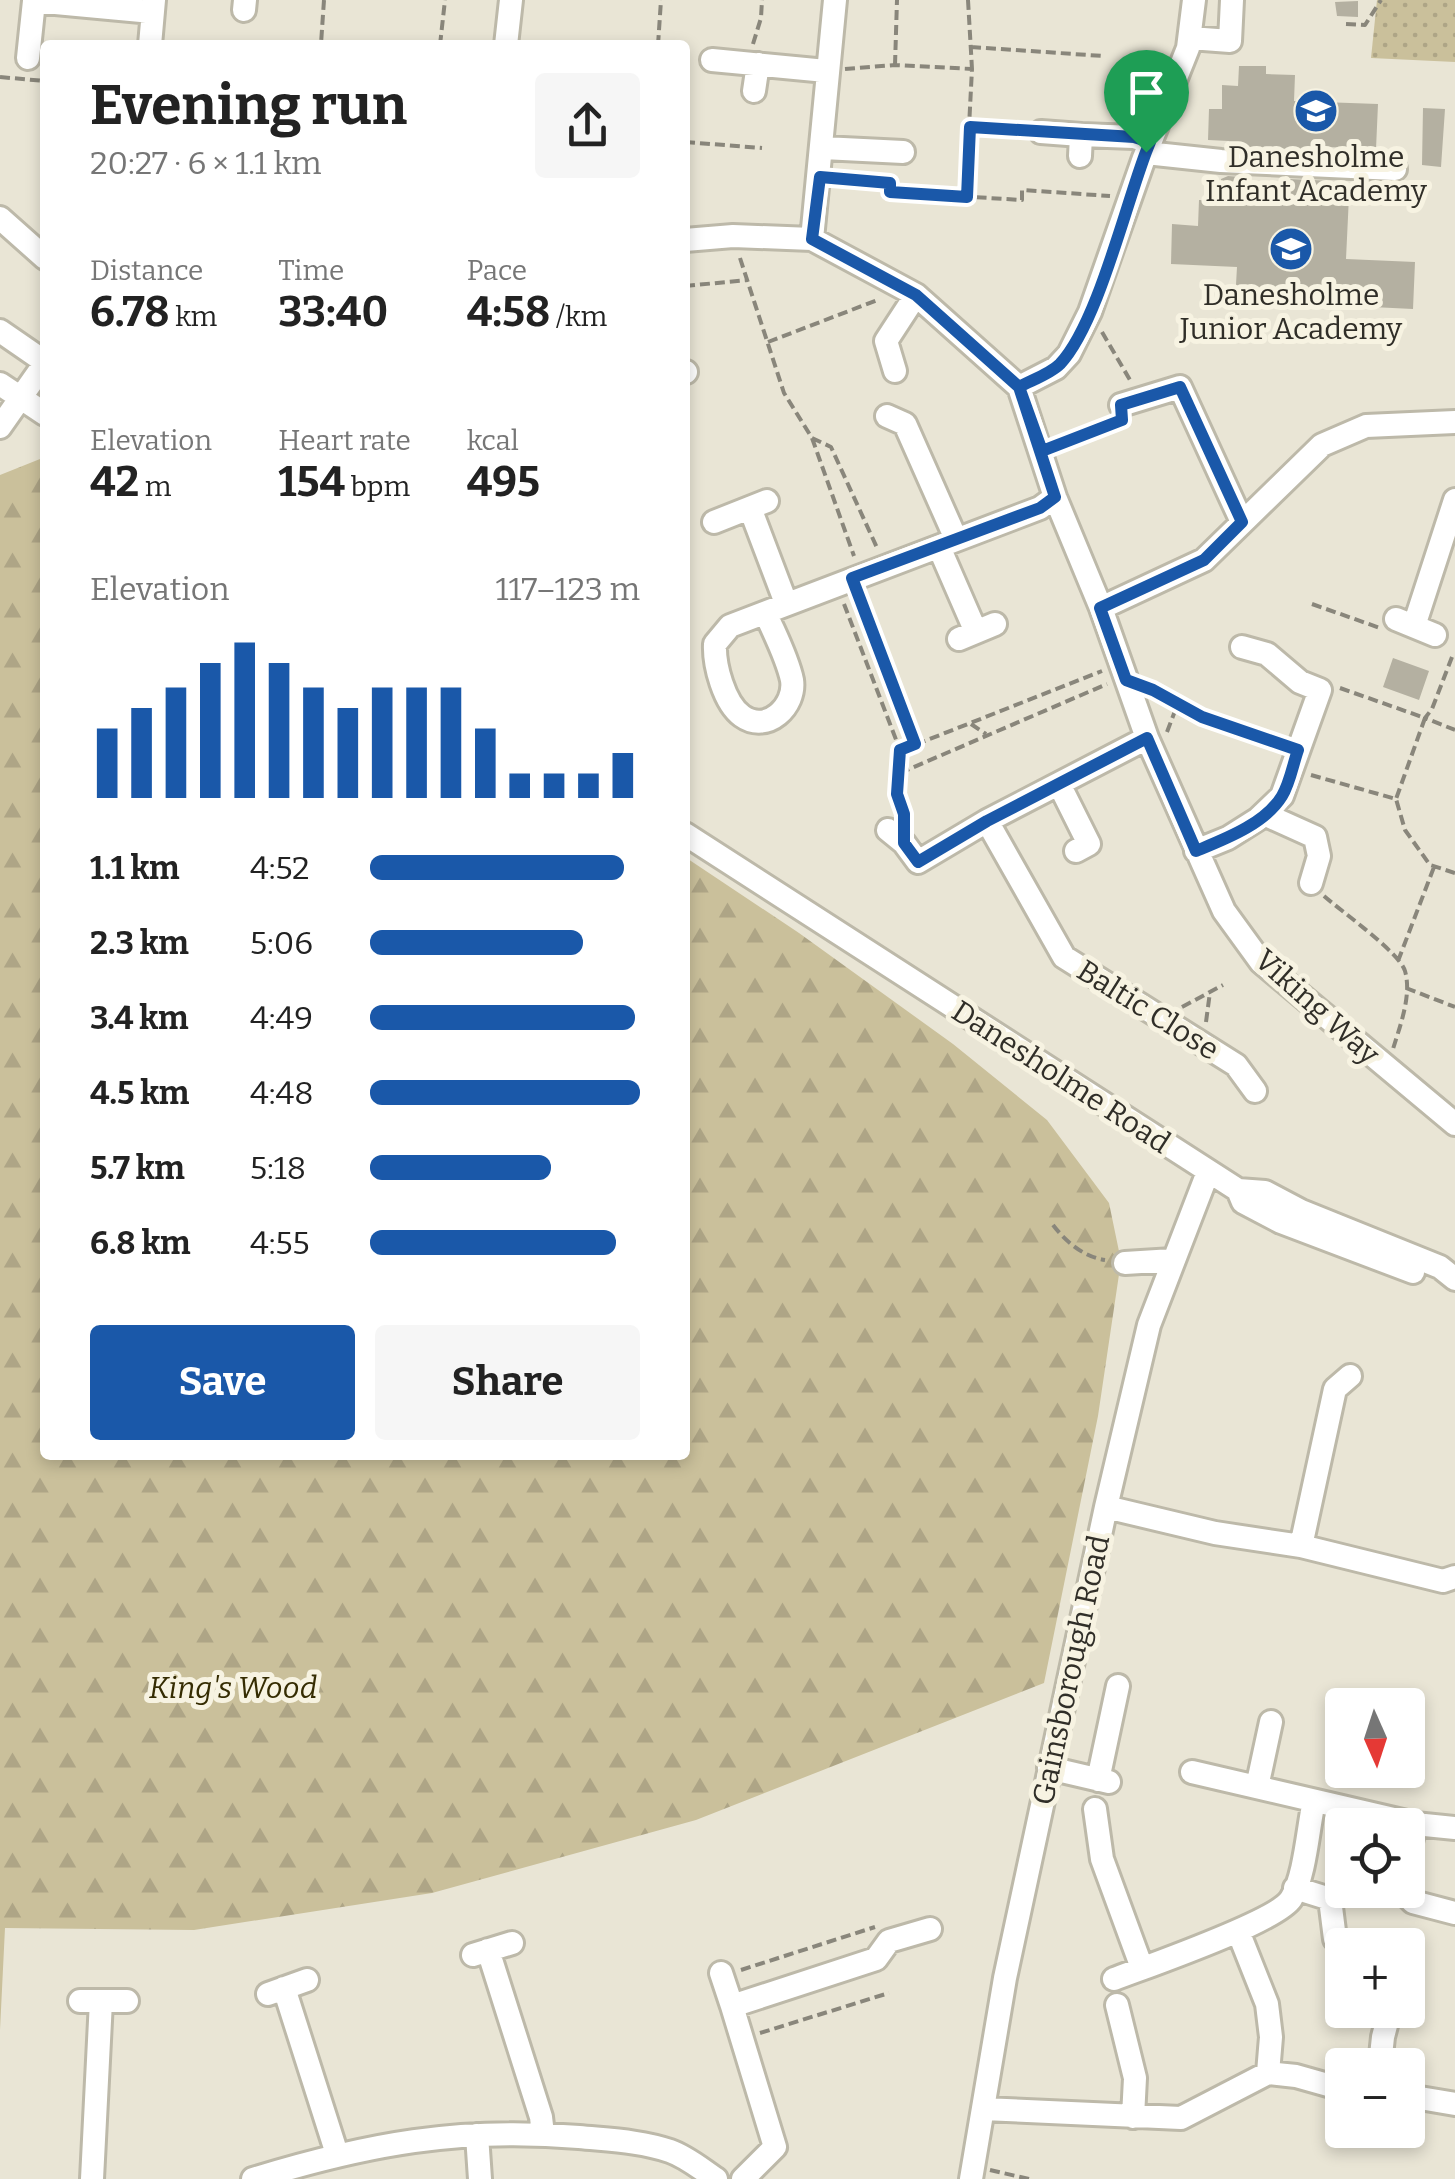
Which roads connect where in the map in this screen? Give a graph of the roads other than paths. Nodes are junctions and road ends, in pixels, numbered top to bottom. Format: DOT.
graph roads {
  1 [pos="512,0"];
  2 [pos="835,0"];
  3 [pos="1194,0"];
  4 [pos="1232,0"];
  5 [pos="153,6"];
  6 [pos="1190,38"];
  7 [pos="150,40"];
  8 [pos="507,40"];
  9 [pos="28,58"];
  10 [pos="712,60"];
  11 [pos="755,64"];
  12 [pos="826,71"];
  13 [pos="754,91"];
  14 [pos="1066,139"];
  15 [pos="1148,147"];
  16 [pos="823,148"];
  17 [pos="903,152"];
  18 [pos="1395,169"];
  19 [pos="0,218"];
  20 [pos="812,239"];
  21 [pos="690,240"];
  22 [pos="40,254"];
  23 [pos="916,295"];
  24 [pos="0,331"];
  25 [pos="40,359"];
  26 [pos="40,371"];
  27 [pos="896,371"];
  28 [pos="1203,378"];
  29 [pos="0,384"];
  30 [pos="1019,387"];
  31 [pos="1180,387"];
  32 [pos="22,399"];
  33 [pos="1131,401"];
  34 [pos="40,411"];
  35 [pos="887,416"];
  36 [pos="1455,422"];
  37 [pos="0,427"];
  38 [pos="1055,497"];
  39 [pos="1455,500"];
  40 [pos="714,522"];
  41 [pos="1242,522"];
  42 [pos="948,543"];
  43 [pos="776,608"];
  44 [pos="1100,608"];
  45 [pos="1410,628"];
  46 [pos="976,631"];
  47 [pos="1242,646"];
  48 [pos="1147,738"];
  49 [pos="1059,784"];
  50 [pos="1264,814"];
  51 [pos="987,821"];
  52 [pos="690,837"];
  53 [pos="1076,851"];
  54 [pos="1196,851"];
  55 [pos="909,855"];
  56 [pos="1310,883"];
  57 [pos="1255,1091"];
  58 [pos="1455,1124"];
  59 [pos="1208,1172"];
  60 [pos="1173,1260"];
  61 [pos="1125,1262"];
  62 [pos="1455,1279"];
  63 [pos="1350,1376"];
  64 [pos="1106,1507"];
  65 [pos="1301,1546"];
  66 [pos="1455,1577"];
  67 [pos="1118,1686"];
  68 [pos="1272,1722"];
  69 [pos="1049,1768"];
  70 [pos="1192,1772"];
  71 [pos="1257,1787"];
  72 [pos="1314,1801"];
  73 [pos="1344,1808"];
  74 [pos="1095,1809"];
  75 [pos="1425,1825"];
  76 [pos="1455,1828"];
  77 [pos="1295,1888"];
  78 [pos="1425,1906"];
  79 [pos="1455,1913"];
  80 [pos="1334,1928"];
  81 [pos="930,1929"];
  82 [pos="1238,1931"];
  83 [pos="512,1943"];
  84 [pos="1142,1968"];
  85 [pos="722,1975"];
  86 [pos="1114,1979"];
  87 [pos="307,1980"];
  88 [pos="127,2001"];
  89 [pos="1117,2005"];
  90 [pos="732,2006"];
  91 [pos="1268,2072"];
  92 [pos="1325,2084"];
  93 [pos="1425,2099"];
  94 [pos="1455,2104"];
  95 [pos="982,2109"];
  96 [pos="1133,2117"];
  97 [pos="543,2134"];
  98 [pos="478,2135"];
  99 [pos="336,2154"];
  100 [pos="92,2179"];
  101 [pos="254,2179"];
  102 [pos="480,2179"];
  103 [pos="716,2179"];
  104 [pos="743,2179"];
  105 [pos="970,2179"];
  1 -- 8 [label="street"];
  2 -- 12 [label="street"];
  3 -- 6 [label="street"];
  4 -- 6 [label="street"];
  5 -- 7 [label="street"];
  5 -- 9 [label="street"];
  6 -- 15 [label="street"];
  10 -- 11 [label="street"];
  11 -- 12 [label="street"];
  11 -- 13 [label="street"];
  12 -- 16 [label="street"];
  14 -- 15 [label="street"];
  15 -- 18 [label="street"];
  15 -- 30 [label="street"];
  16 -- 17 [label="street"];
  16 -- 20 [label="street"];
  19 -- 22 [label="street"];
  20 -- 21 [label="street, Viking Way"];
  20 -- 23 [label="street, Viking Way"];
  23 -- 27 [label="street"];
  23 -- 30 [label="street, Viking Way"];
  24 -- 25 [label="street"];
  26 -- 32 [label="street"];
  28 -- 31 [label="street"];
  29 -- 32 [label="street"];
  30 -- 38 [label="street, Viking Way"];
  31 -- 33 [label="street"];
  31 -- 41 [label="street"];
  32 -- 34 [label="street"];
  32 -- 37 [label="street"];
  35 -- 42 [label="street"];
  36 -- 41 [label="street"];
  38 -- 42 [label="street"];
  38 -- 44 [label="street, Viking Way"];
  39 -- 45 [label="street"];
  40 -- 43 [label="street"];
  41 -- 44 [label="street"];
  42 -- 43 [label="street"];
  42 -- 46 [label="street"];
  43 -- 43 [label="street"];
  44 -- 48 [label="street, Viking Way"];
  47 -- 50 [label="street"];
  48 -- 49 [label="street"];
  48 -- 54 [label="street, Viking Way"];
  49 -- 51 [label="street"];
  49 -- 53 [label="street"];
  50 -- 54 [label="street"];
  50 -- 56 [label="street"];
  51 -- 55 [label="street"];
  51 -- 57 [label="street, Baltic Close"];
  52 -- 59 [label="street, Danesholme Road"];
  54 -- 58 [label="street, Viking Way"];
  59 -- 60 [label="street, Gainsborough Road"];
  59 -- 62 [label="street, Danesholme Road"];
  60 -- 61 [label="street"];
  60 -- 64 [label="street, Gainsborough Road"];
  63 -- 65 [label="street"];
  64 -- 65 [label="street"];
  64 -- 69 [label="street, Gainsborough Road"];
  65 -- 66 [label="street"];
  67 -- 69 [label="street"];
  68 -- 71 [label="street"];
  69 -- 95 [label="street, Gainsborough Road"];
  70 -- 71 [label="street"];
  71 -- 72 [label="street"];
  72 -- 73 [label="street"];
  72 -- 77 [label="street"];
  74 -- 84 [label="street"];
  75 -- 76 [label="street"];
  77 -- 80 [label="street"];
  77 -- 82 [label="street"];
  78 -- 79 [label="street"];
  81 -- 90 [label="street"];
  82 -- 84 [label="street"];
  82 -- 91 [label="street"];
  83 -- 97 [label="street"];
  84 -- 86 [label="street"];
  85 -- 90 [label="street"];
  87 -- 99 [label="street"];
  88 -- 100 [label="street"];
  89 -- 96 [label="street"];
  90 -- 104 [label="street"];
  91 -- 92 [label="street"];
  91 -- 96 [label="street"];
  93 -- 94 [label="street"];
  95 -- 96 [label="street"];
  95 -- 105 [label="street, Gainsborough Road"];
  97 -- 98 [label="street"];
  97 -- 103 [label="street"];
  98 -- 99 [label="street"];
  98 -- 102 [label="street"];
  99 -- 101 [label="street"];
}
